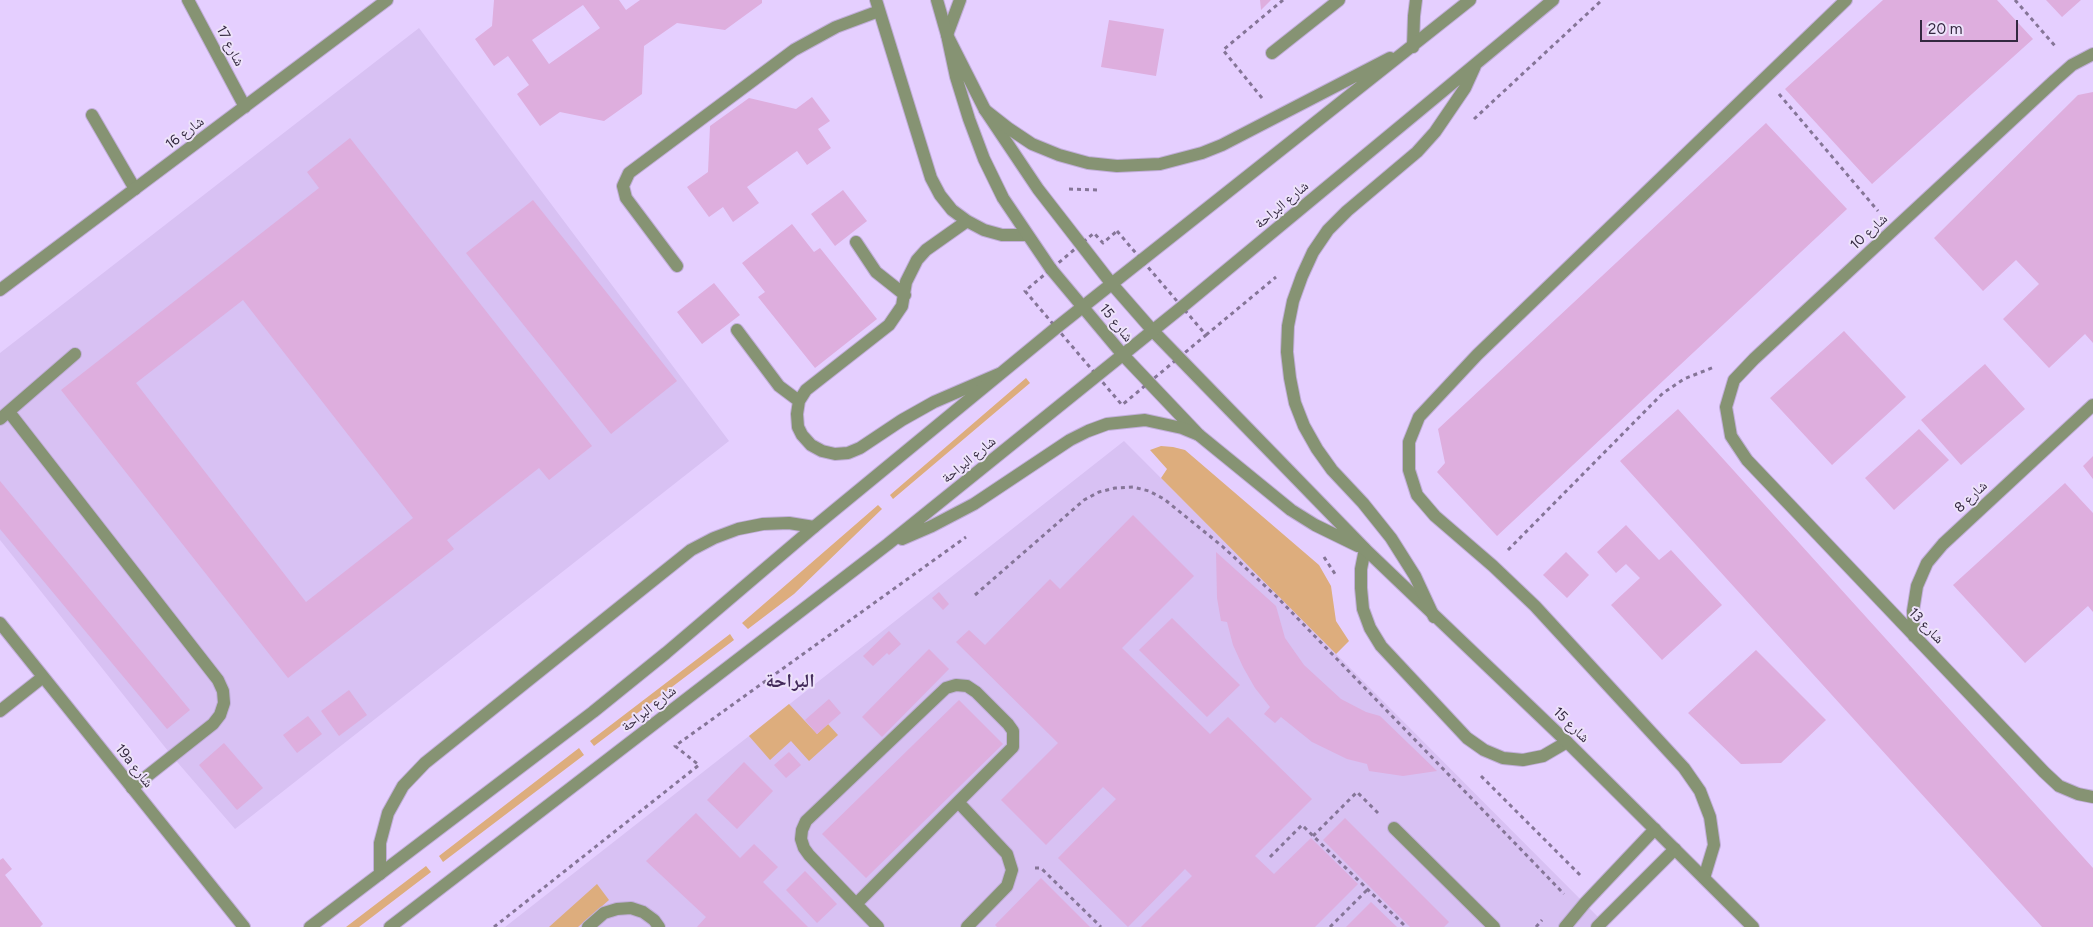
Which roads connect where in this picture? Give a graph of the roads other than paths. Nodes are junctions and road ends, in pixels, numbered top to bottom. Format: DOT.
graph roads {
  1 [pos="188,0"];
  2 [pos="387,0"];
  3 [pos="937,0"];
  4 [pos="960,0"];
  5 [pos="1338,0"];
  6 [pos="1416,0"];
  7 [pos="1470,0"];
  8 [pos="1552,0"];
  9 [pos="1846,0"];
  10 [pos="878,5"];
  11 [pos="947,35"];
  12 [pos="1413,47"];
  13 [pos="1272,52"];
  14 [pos="2093,54"];
  15 [pos="1476,64"];
  16 [pos="245,107"];
  17 [pos="985,110"];
  18 [pos="92,115"];
  19 [pos="135,189"];
  20 [pos="967,221"];
  21 [pos="1026,234"];
  22 [pos="856,242"];
  23 [pos="677,266"];
  24 [pos="1111,283"];
  25 [pos="0,290"];
  26 [pos="905,295"];
  27 [pos="1083,306"];
  28 [pos="737,330"];
  29 [pos="1153,330"];
  30 [pos="75,354"];
  31 [pos="1123,355"];
  32 [pos="1001,373"];
  33 [pos="799,401"];
  34 [pos="2093,405"];
  35 [pos="4,415"];
  36 [pos="1200,435"];
  37 [pos="1747,460"];
  38 [pos="814,527"];
  39 [pos="888,544"];
  40 [pos="1365,549"];
  41 [pos="1434,617"];
  42 [pos="0,623"];
  43 [pos="1914,636"];
  44 [pos="43,677"];
  45 [pos="0,710"];
  46 [pos="1567,742"];
  47 [pos="132,788"];
  48 [pos="2093,797"];
  49 [pos="958,803"];
  50 [pos="1394,828"];
  51 [pos="1655,829"];
  52 [pos="1675,849"];
  53 [pos="380,874"];
  54 [pos="1704,878"];
  55 [pos="856,904"];
  56 [pos="244,927"];
  57 [pos="310,927"];
  58 [pos="390,927"];
  59 [pos="588,927"];
  60 [pos="659,927"];
  61 [pos="878,927"];
  62 [pos="967,927"];
  63 [pos="1494,927"];
  64 [pos="1565,927"];
  65 [pos="1598,927"];
  66 [pos="1753,927"];
  1 -- 16 [label="street, شارع 17"];
  2 -- 16 [label="street, شارع 16"];
  3 -- 11 [label="street, شارع 15"];
  4 -- 11 [label="street"];
  5 -- 13 [label="street"];
  6 -- 12 [label="street"];
  7 -- 12 [label="street"];
  8 -- 15 [label="street, شارع البراحة"];
  9 -- 54 [label="street"];
  10 -- 20 [label="street"];
  10 -- 23 [label="street"];
  11 -- 17 [label="street, شارع 15"];
  11 -- 21 [label="street, شارع 15"];
  12 -- 17 [label="street"];
  12 -- 24 [label="street"];
  14 -- 37 [label="street, شارع 10"];
  15 -- 29 [label="street, شارع البراحة"];
  15 -- 41 [label="street"];
  16 -- 19 [label="street, شارع 16"];
  17 -- 24 [label="street, شارع 15"];
  18 -- 19 [label="street"];
  19 -- 25 [label="street, شارع 16"];
  20 -- 21 [label="street"];
  20 -- 26 [label="street"];
  21 -- 27 [label="street, شارع 15"];
  22 -- 26 [label="street"];
  24 -- 27 [label="street"];
  24 -- 29 [label="street, شارع 15"];
  26 -- 33 [label="street"];
  27 -- 31 [label="street, شارع 15"];
  27 -- 32 [label="street"];
  28 -- 33 [label="street"];
  29 -- 31 [label="street, شارع البراحة"];
  29 -- 40 [label="street, شارع 15"];
  30 -- 35 [label="street"];
  31 -- 36 [label="street, شارع 15"];
  31 -- 39 [label="street, شارع البراحة"];
  32 -- 33 [label="street"];
  32 -- 38 [label="street"];
  34 -- 43 [label="street, شارع 8"];
  35 -- 47 [label="street"];
  36 -- 39 [label="street"];
  36 -- 40 [label="street, شارع 15"];
  37 -- 43 [label="street, شارع 13"];
  38 -- 53 [label="street"];
  38 -- 53 [label="street"];
  39 -- 58 [label="street, شارع البراحة"];
  40 -- 41 [label="street, شارع 15"];
  40 -- 46 [label="street"];
  41 -- 46 [label="street, شارع 15"];
  42 -- 44 [label="street, 19a شارع"];
  43 -- 48 [label="street, شارع 13"];
  44 -- 45 [label="street"];
  44 -- 47 [label="street, 19a شارع"];
  46 -- 51 [label="street, شارع 15"];
  47 -- 56 [label="street, 19a شارع"];
  49 -- 55 [label="street"];
  49 -- 55 [label="street"];
  49 -- 62 [label="street"];
  50 -- 63 [label="street"];
  51 -- 52 [label="street, شارع 15"];
  51 -- 64 [label="street"];
  52 -- 54 [label="street, شارع 15"];
  52 -- 65 [label="street"];
  53 -- 57 [label="street"];
  54 -- 66 [label="street, شارع 15"];
  55 -- 61 [label="street"];
  59 -- 60 [label="street"];
}
